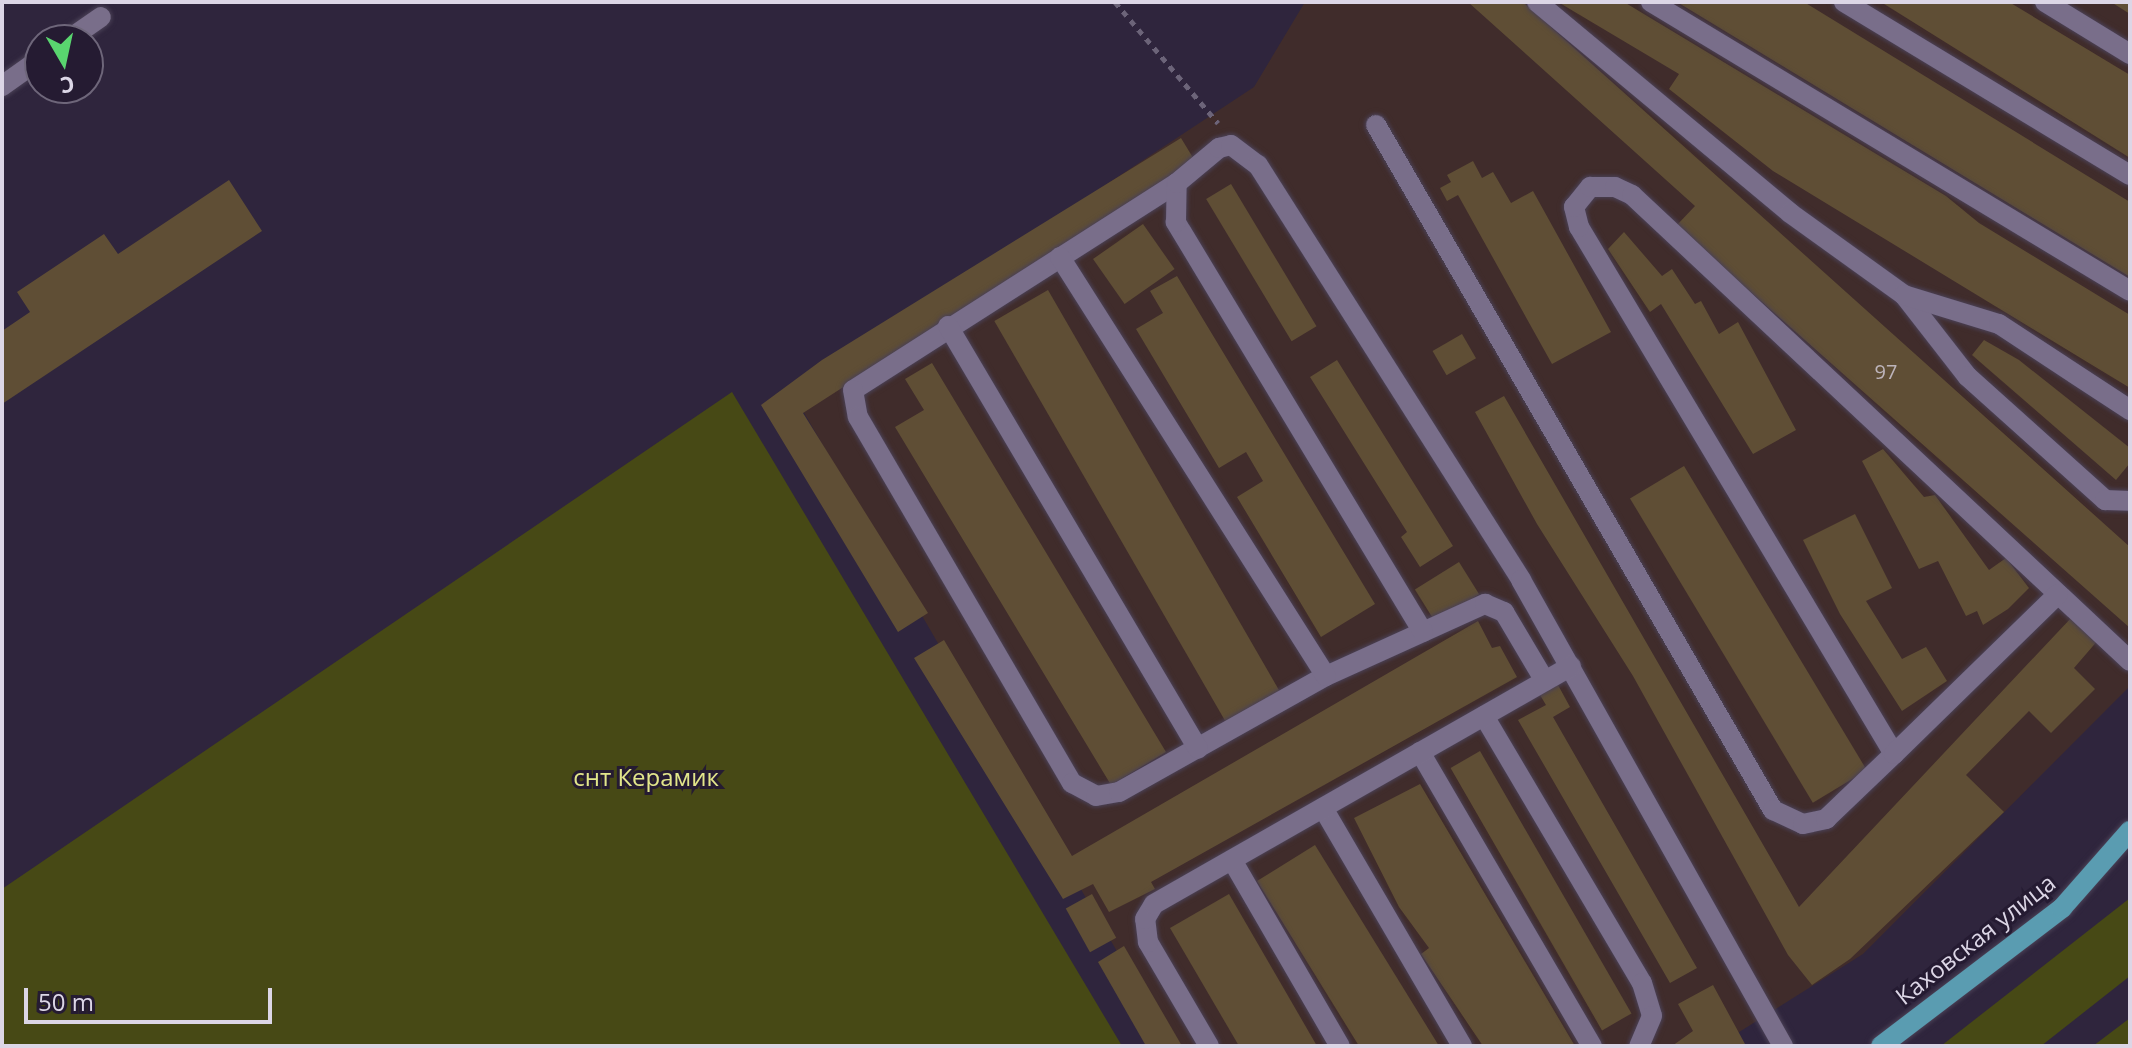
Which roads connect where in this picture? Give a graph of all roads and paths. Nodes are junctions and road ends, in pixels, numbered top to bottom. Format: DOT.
graph roads {
  1 [pos="1115,2"];
  2 [pos="1537,2"];
  3 [pos="1651,2"];
  4 [pos="1844,2"];
  5 [pos="2045,2"];
  6 [pos="101,17"];
  7 [pos="91,24"];
  8 [pos="2130,54"];
  9 [pos="24,70"];
  10 [pos="2,86"];
  11 [pos="1376,125"];
  12 [pos="1246,152"];
  13 [pos="2130,175"];
  14 [pos="1177,183"];
  15 [pos="1060,257"];
  16 [pos="2130,291"];
  17 [pos="1904,295"];
  18 [pos="948,326"];
  19 [pos="2130,410"];
  20 [pos="2130,501"];
  21 [pos="2058,594"];
  22 [pos="1423,632"];
  23 [pos="2130,661"];
  24 [pos="1571,666"];
  25 [pos="1326,676"];
  26 [pos="1545,681"];
  27 [pos="1484,716"];
  28 [pos="1198,749"];
  29 [pos="1420,752"];
  30 [pos="1894,754"];
  31 [pos="1323,808"];
  32 [pos="2130,831"];
  33 [pos="1232,860"];
  34 [pos="1209,1046"];
  35 [pos="1340,1046"];
  36 [pos="1462,1046"];
  37 [pos="1592,1046"];
  38 [pos="1639,1046"];
  39 [pos="1783,1046"];
  40 [pos="1881,1046"];
  1 -- 12 [label="path"];
  2 -- 17 [label="lane"];
  3 -- 16 [label="lane"];
  4 -- 13 [label="lane"];
  5 -- 8 [label="lane"];
  6 -- 7 [label="lane"];
  9 -- 10 [label="lane"];
  11 -- 30 [label="lane"];
  12 -- 14 [label="lane"];
  12 -- 24 [label="lane"];
  14 -- 15 [label="lane"];
  14 -- 22 [label="lane"];
  15 -- 18 [label="lane"];
  15 -- 25 [label="lane"];
  17 -- 19 [label="lane"];
  17 -- 20 [label="lane"];
  18 -- 28 [label="lane"];
  18 -- 28 [label="lane"];
  21 -- 23 [label="lane"];
  21 -- 30 [label="lane"];
  21 -- 30 [label="lane"];
  22 -- 25 [label="lane"];
  22 -- 26 [label="lane"];
  24 -- 26 [label="lane"];
  24 -- 39 [label="lane"];
  25 -- 28 [label="lane"];
  26 -- 27 [label="lane"];
  27 -- 29 [label="lane"];
  27 -- 38 [label="lane"];
  29 -- 31 [label="lane"];
  29 -- 37 [label="lane"];
  31 -- 33 [label="lane"];
  31 -- 36 [label="lane"];
  32 -- 40 [label="main road, Каховская улица"];
  33 -- 34 [label="lane"];
  33 -- 35 [label="lane"];
}
